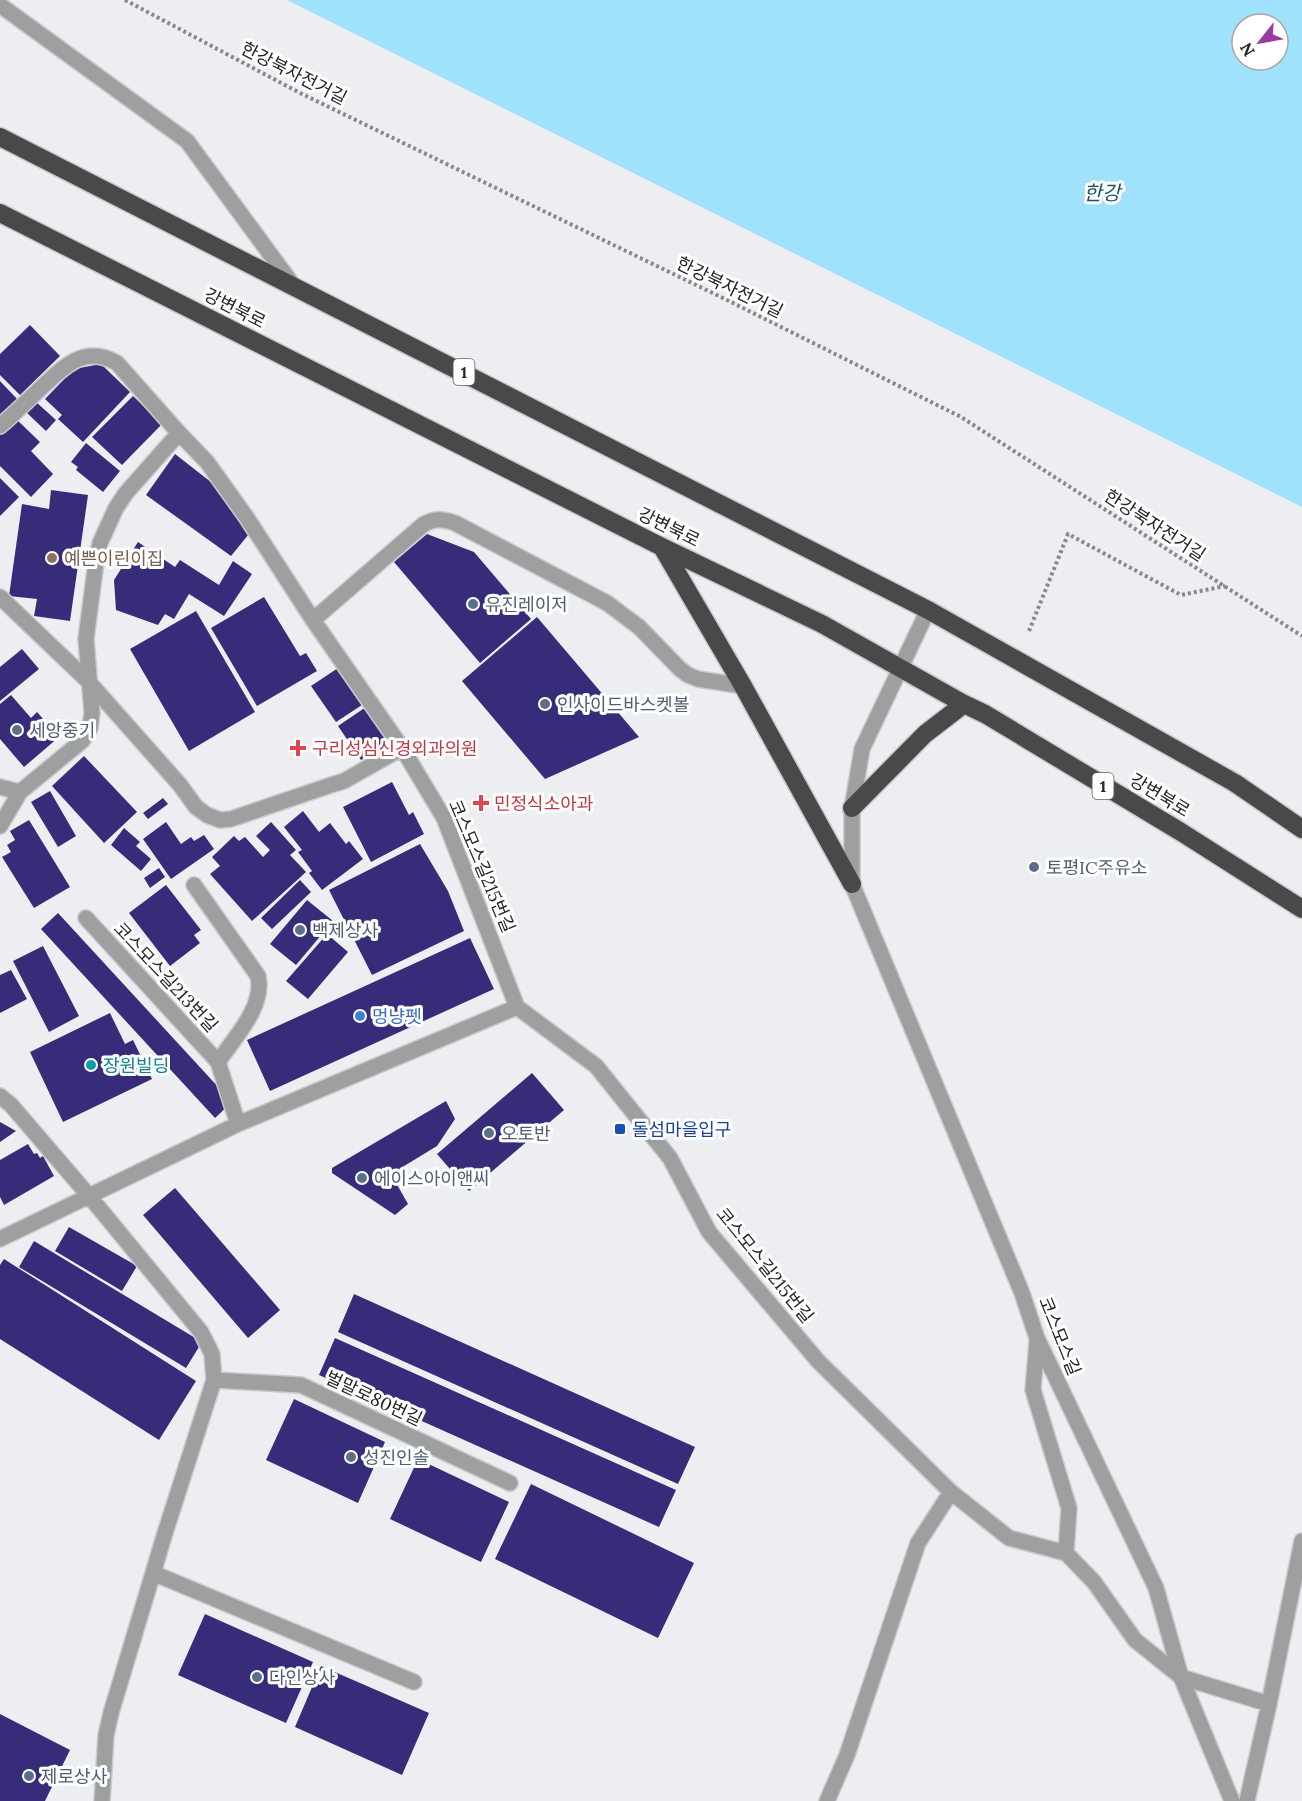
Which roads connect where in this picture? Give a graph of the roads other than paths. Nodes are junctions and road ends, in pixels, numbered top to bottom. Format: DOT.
graph roads {
  1 [pos="0,5"];
  2 [pos="0,137"];
  3 [pos="0,213"];
  4 [pos="293,285"];
  5 [pos="0,426"];
  6 [pos="179,433"];
  7 [pos="662,547"];
  8 [pos="0,597"];
  9 [pos="928,610"];
  10 [pos="313,620"];
  11 [pos="902,668"];
  12 [pos="88,681"];
  13 [pos="743,686"];
  14 [pos="964,704"];
  15 [pos="402,748"];
  16 [pos="0,787"];
  17 [pos="20,792"];
  18 [pos="852,808"];
  19 [pos="0,826"];
  20 [pos="1302,829"];
  21 [pos="852,884"];
  22 [pos="194,885"];
  23 [pos="1302,909"];
  24 [pos="86,918"];
  25 [pos="517,1007"];
  26 [pos="218,1062"];
  27 [pos="0,1095"];
  28 [pos="238,1124"];
  29 [pos="90,1197"];
  30 [pos="0,1239"];
  31 [pos="1037,1338"];
  32 [pos="214,1380"];
  33 [pos="510,1483"];
  34 [pos="951,1492"];
  35 [pos="1302,1541"];
  36 [pos="1066,1553"];
  37 [pos="153,1573"];
  38 [pos="1181,1677"];
  39 [pos="414,1682"];
  40 [pos="1269,1704"];
  41 [pos="102,1801"];
  42 [pos="827,1801"];
  43 [pos="1232,1801"];
  44 [pos="1247,1801"];
  1 -- 4 [label="street"];
  2 -- 4 [label="highway, 1"];
  3 -- 7 [label="highway, 강변북로 / 1"];
  4 -- 9 [label="highway, 1"];
  5 -- 6 [label="street, 코스모스길215번길"];
  6 -- 10 [label="street, 코스모스길215번길"];
  6 -- 12 [label="street"];
  7 -- 11 [label="highway, 강변북로 / 1"];
  7 -- 13 [label="highway"];
  8 -- 12 [label="street"];
  9 -- 11 [label="street"];
  9 -- 20 [label="highway, 1"];
  10 -- 13 [label="street"];
  10 -- 15 [label="street, 코스모스길215번길"];
  11 -- 14 [label="highway, 강변북로 / 1"];
  11 -- 18 [label="street"];
  12 -- 15 [label="street"];
  12 -- 17 [label="street"];
  13 -- 21 [label="highway"];
  14 -- 18 [label="highway"];
  14 -- 23 [label="highway, 강변북로 / 1"];
  15 -- 25 [label="street, 코스모스길215번길"];
  16 -- 17 [label="street"];
  17 -- 19 [label="street"];
  18 -- 21 [label="street"];
  21 -- 31 [label="street, 코스모스길"];
  22 -- 26 [label="street, 코스모스길213번길"];
  24 -- 26 [label="street, 코스모스길213번길"];
  25 -- 28 [label="street"];
  25 -- 34 [label="street, 코스모스길215번길"];
  26 -- 28 [label="street, 코스모스길213번길"];
  27 -- 29 [label="street"];
  28 -- 29 [label="street"];
  29 -- 30 [label="street"];
  29 -- 32 [label="street"];
  31 -- 36 [label="street"];
  31 -- 38 [label="street, 코스모스길"];
  32 -- 33 [label="street, 벌말로80번길"];
  32 -- 37 [label="street"];
  34 -- 36 [label="street, 코스모스길215번길"];
  34 -- 42 [label="street"];
  35 -- 40 [label="street"];
  36 -- 38 [label="street"];
  37 -- 39 [label="street"];
  37 -- 41 [label="street"];
  38 -- 40 [label="street"];
  38 -- 43 [label="street, 코스모스길"];
  40 -- 44 [label="street"];
}
